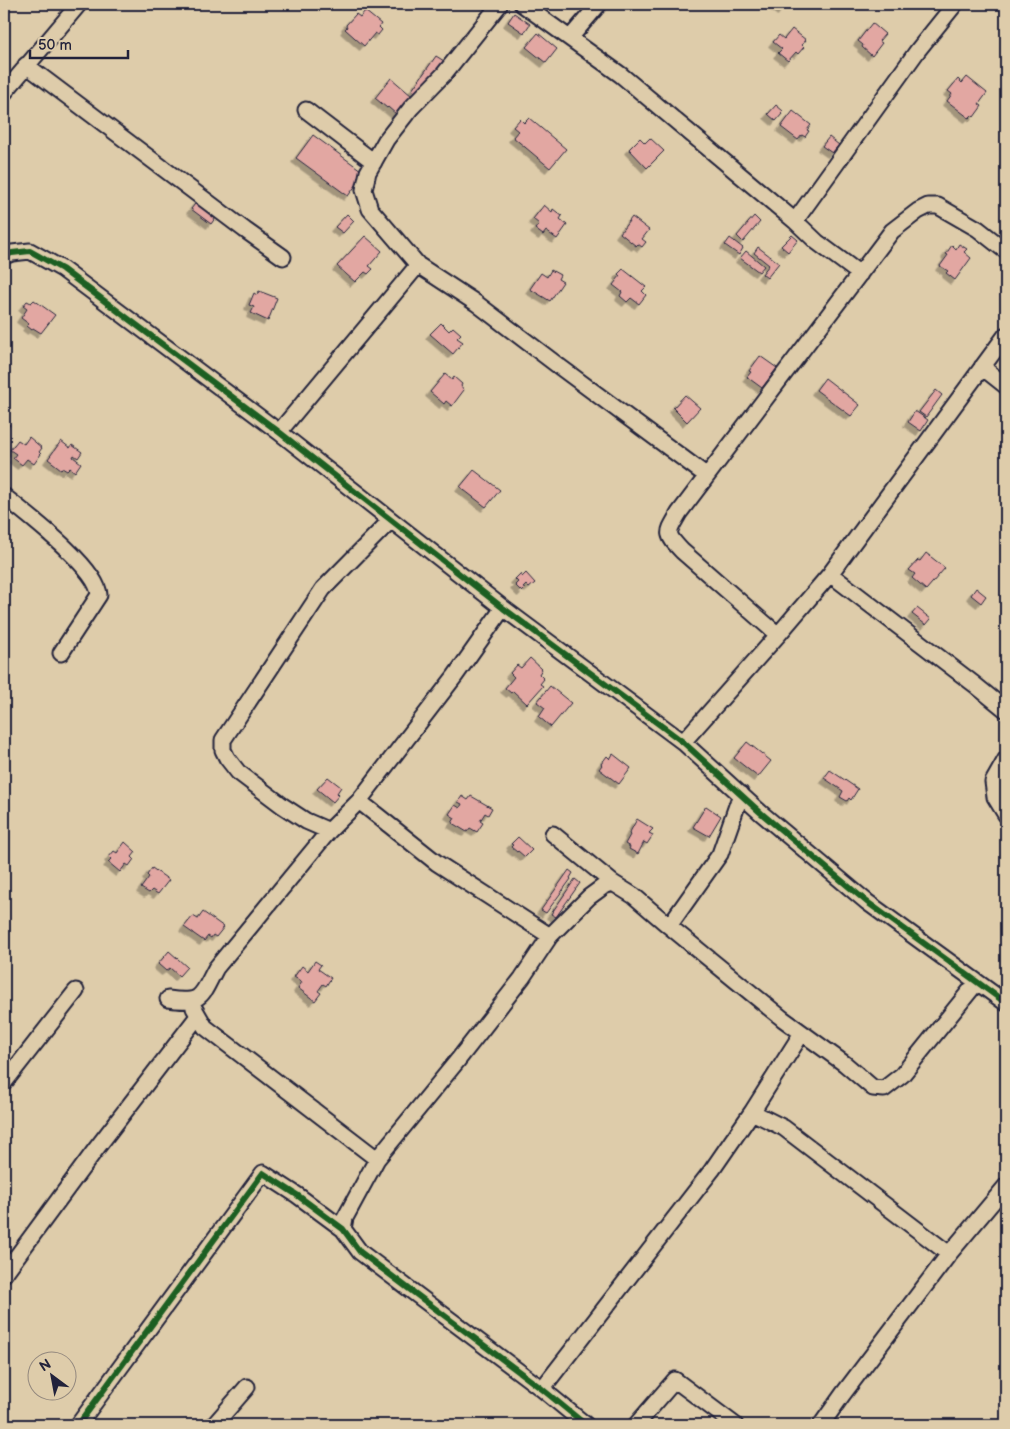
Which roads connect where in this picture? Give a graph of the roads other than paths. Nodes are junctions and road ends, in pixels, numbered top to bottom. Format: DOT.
graph roads {
  1 [pos="78,4"];
  2 [pos="500,4"];
  3 [pos="522,4"];
  4 [pos="599,4"];
  5 [pos="955,4"];
  6 [pos="570,38"];
  7 [pos="26,65"];
  8 [pos="4,93"];
  9 [pos="306,110"];
  10 [pos="374,162"];
  11 [pos="795,221"];
  12 [pos="1006,251"];
  13 [pos="4,256"];
  14 [pos="284,257"];
  15 [pos="418,265"];
  16 [pos="860,274"];
  17 [pos="1006,335"];
  18 [pos="982,367"];
  19 [pos="1006,386"];
  20 [pos="279,432"];
  21 [pos="707,476"];
  22 [pos="4,496"];
  23 [pos="391,520"];
  24 [pos="830,574"];
  25 [pos="503,608"];
  26 [pos="778,635"];
  27 [pos="60,653"];
  28 [pos="1006,710"];
  29 [pos="683,742"];
  30 [pos="1006,760"];
  31 [pos="741,794"];
  32 [pos="359,801"];
  33 [pos="1006,815"];
  34 [pos="329,831"];
  35 [pos="554,834"];
  36 [pos="613,883"];
  37 [pos="669,926"];
  38 [pos="550,936"];
  39 [pos="977,982"];
  40 [pos="76,991"];
  41 [pos="168,999"];
  42 [pos="191,1001"];
  43 [pos="1006,1003"];
  44 [pos="198,1016"];
  45 [pos="802,1033"];
  46 [pos="4,1083"];
  47 [pos="752,1112"];
  48 [pos="377,1159"];
  49 [pos="1006,1187"];
  50 [pos="343,1229"];
  51 [pos="949,1254"];
  52 [pos="4,1274"];
  53 [pos="247,1387"];
  54 [pos="542,1389"];
  55 [pos="78,1425"];
  56 [pos="214,1425"];
  57 [pos="586,1425"];
  58 [pos="636,1425"];
  59 [pos="735,1425"];
  60 [pos="820,1425"];
  1 -- 7 [label="street"];
  2 -- 10 [label="street"];
  3 -- 6 [label="street"];
  4 -- 6 [label="street"];
  5 -- 11 [label="street"];
  6 -- 11 [label="street"];
  7 -- 8 [label="street"];
  7 -- 14 [label="street"];
  9 -- 10 [label="street"];
  10 -- 15 [label="street"];
  11 -- 16 [label="street"];
  12 -- 16 [label="street"];
  13 -- 20 [label="street"];
  15 -- 20 [label="street"];
  15 -- 21 [label="street"];
  16 -- 21 [label="street"];
  17 -- 18 [label="street"];
  18 -- 19 [label="street"];
  18 -- 24 [label="street"];
  20 -- 23 [label="street"];
  21 -- 26 [label="street"];
  22 -- 27 [label="street"];
  23 -- 25 [label="street"];
  23 -- 34 [label="street"];
  24 -- 26 [label="street"];
  24 -- 28 [label="street"];
  25 -- 29 [label="street"];
  25 -- 32 [label="street"];
  26 -- 29 [label="street"];
  29 -- 31 [label="street"];
  30 -- 33 [label="street"];
  31 -- 37 [label="street"];
  31 -- 39 [label="street"];
  32 -- 34 [label="street"];
  32 -- 38 [label="street"];
  34 -- 42 [label="street"];
  35 -- 36 [label="street"];
  36 -- 37 [label="street"];
  36 -- 38 [label="street"];
  37 -- 45 [label="street"];
  38 -- 48 [label="street"];
  39 -- 43 [label="street"];
  39 -- 45 [label="street"];
  40 -- 46 [label="street"];
  41 -- 42 [label="street"];
  42 -- 44 [label="street"];
  44 -- 48 [label="street"];
  44 -- 52 [label="street"];
  45 -- 47 [label="street"];
  47 -- 51 [label="street"];
  47 -- 54 [label="street"];
  48 -- 50 [label="street"];
  49 -- 51 [label="street"];
  50 -- 54 [label="street"];
  50 -- 55 [label="street"];
  51 -- 60 [label="street"];
  53 -- 56 [label="street"];
  54 -- 57 [label="street"];
  58 -- 59 [label="street"];
}
